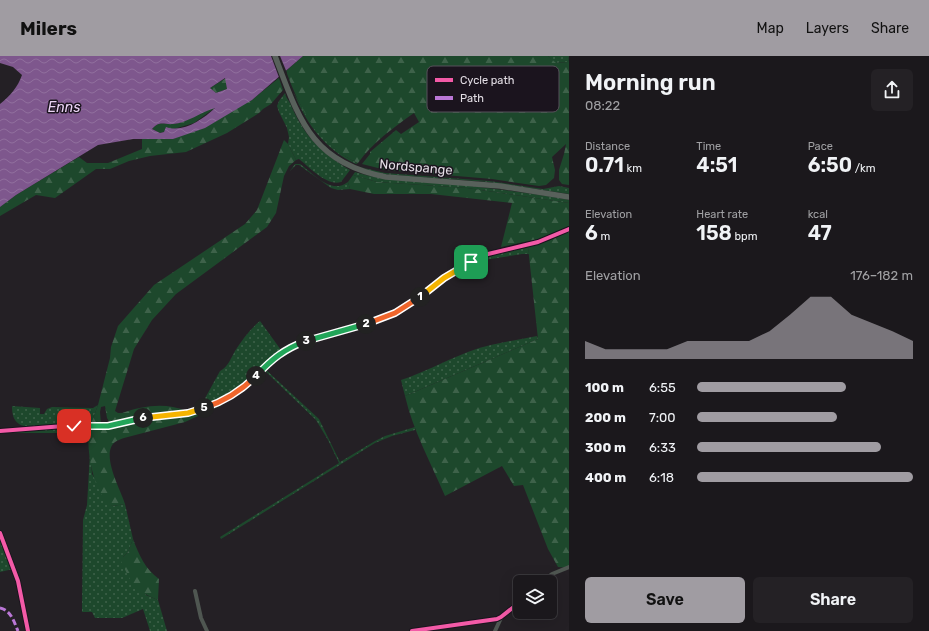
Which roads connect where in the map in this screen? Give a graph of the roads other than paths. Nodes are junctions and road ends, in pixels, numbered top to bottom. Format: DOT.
graph roads {
  1 [pos="275,56"];
  2 [pos="569,197"];
  3 [pos="569,229"];
  4 [pos="0,431"];
  5 [pos="0,533"];
  6 [pos="569,567"];
  7 [pos="551,575"];
  8 [pos="195,591"];
  9 [pos="513,608"];
  10 [pos="501,617"];
  11 [pos="28,631"];
  12 [pos="207,631"];
  13 [pos="412,631"];
  14 [pos="495,631"];
  1 -- 2 [label="main road, Nordspange"];
  3 -- 4 [label="street"];
  5 -- 11 [label="street"];
  6 -- 7 [label="street"];
  8 -- 12 [label="street"];
  9 -- 10 [label="street"];
  10 -- 13 [label="street"];
  10 -- 14 [label="street"];
}
